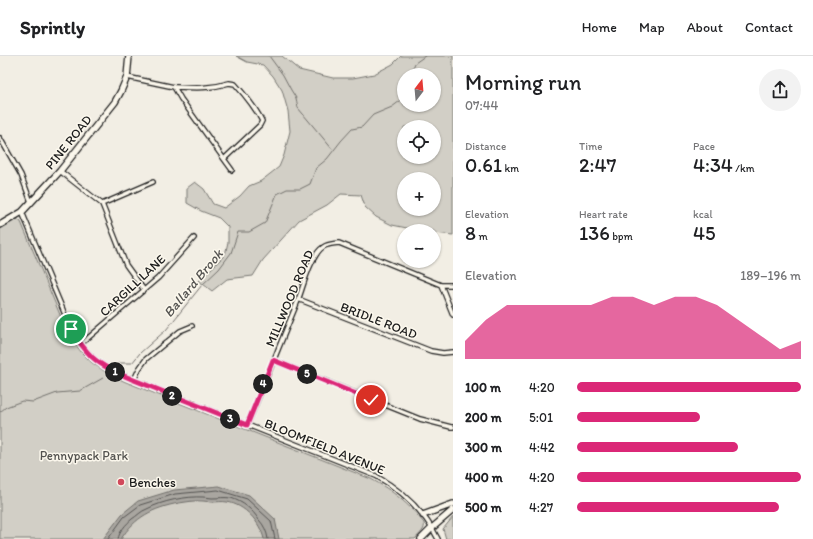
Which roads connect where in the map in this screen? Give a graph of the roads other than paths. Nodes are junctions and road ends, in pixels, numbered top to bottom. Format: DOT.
graph roads {
  1 [pos="129,56"];
  2 [pos="127,77"];
  3 [pos="174,87"];
  4 [pos="0,138"];
  5 [pos="224,159"];
  6 [pos="232,170"];
  7 [pos="60,171"];
  8 [pos="152,182"];
  9 [pos="31,202"];
  10 [pos="102,204"];
  11 [pos="22,212"];
  12 [pos="0,225"];
  13 [pos="194,238"];
  14 [pos="441,285"];
  15 [pos="453,285"];
  16 [pos="144,290"];
  17 [pos="298,299"];
  18 [pos="453,315"];
  19 [pos="192,326"];
  20 [pos="81,344"];
  21 [pos="453,352"];
  22 [pos="273,360"];
  23 [pos="134,380"];
  24 [pos="247,425"];
  25 [pos="453,427"];
  26 [pos="453,504"];
  27 [pos="453,510"];
  28 [pos="423,515"];
  29 [pos="432,528"];
  30 [pos="422,539"];
  31 [pos="438,539"];
  1 -- 2 [label="street, PINE ROAD"];
  2 -- 3 [label="street"];
  2 -- 7 [label="street, PINE ROAD"];
  3 -- 5 [label="street"];
  3 -- 5 [label="street"];
  4 -- 9 [label="street"];
  5 -- 6 [label="street"];
  7 -- 9 [label="street, PINE ROAD"];
  7 -- 10 [label="street"];
  8 -- 10 [label="street"];
  9 -- 11 [label="street, PINE ROAD"];
  10 -- 16 [label="street"];
  11 -- 12 [label="street, PINE ROAD"];
  11 -- 20 [label="street, BLOOMFIELD AVENUE"];
  13 -- 16 [label="street, CARGILL LANE"];
  14 -- 15 [label="street"];
  14 -- 17 [label="street, MILLWOOD ROAD"];
  14 -- 18 [label="street"];
  16 -- 20 [label="street, CARGILL LANE"];
  17 -- 21 [label="street, BRIDLE ROAD"];
  17 -- 22 [label="street, MILLWOOD ROAD"];
  19 -- 23 [label="street"];
  20 -- 23 [label="street, BLOOMFIELD AVENUE"];
  22 -- 24 [label="street, MILLWOOD ROAD"];
  22 -- 25 [label="street"];
  23 -- 24 [label="street, BLOOMFIELD AVENUE"];
  24 -- 28 [label="street, BLOOMFIELD AVENUE"];
  26 -- 28 [label="street"];
  27 -- 29 [label="street"];
  28 -- 29 [label="street, BLOOMFIELD AVENUE"];
  29 -- 30 [label="street"];
  29 -- 31 [label="street, BLOOMFIELD AVENUE"];
}
